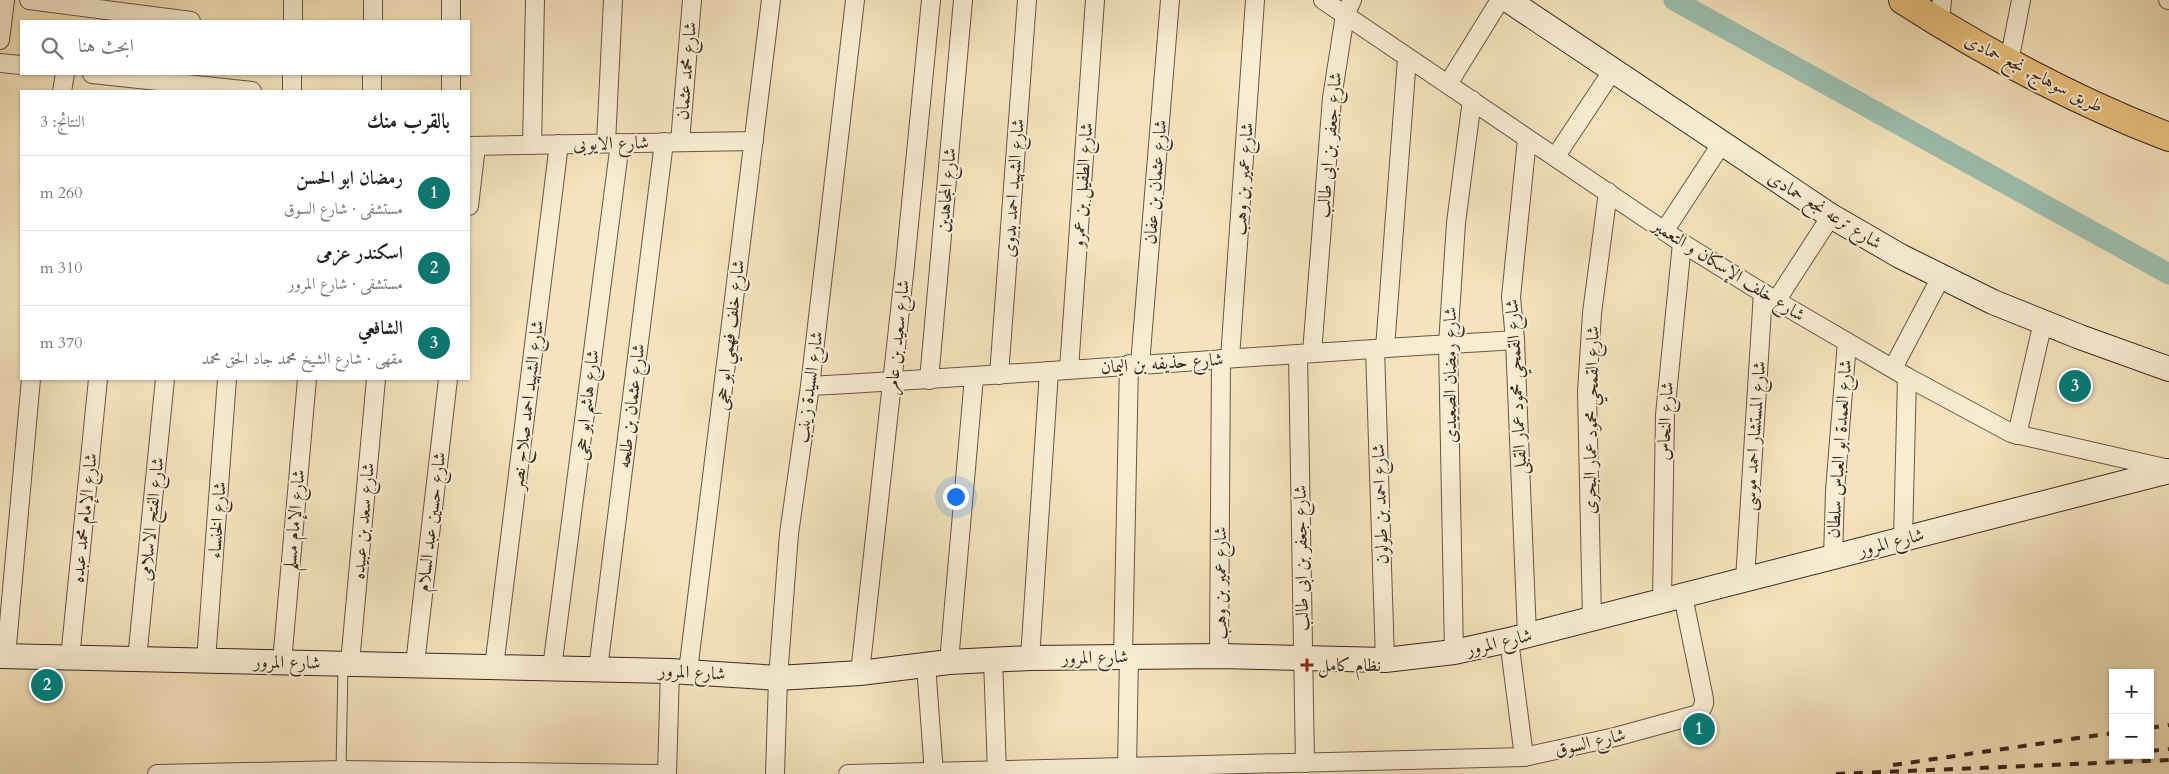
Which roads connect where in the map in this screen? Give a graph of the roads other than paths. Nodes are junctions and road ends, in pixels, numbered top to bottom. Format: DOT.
graph roads {
  1 [pos="6,0"];
  2 [pos="29,0"];
  3 [pos="293,0"];
  4 [pos="373,0"];
  5 [pos="451,0"];
  6 [pos="535,0"];
  7 [pos="613,0"];
  8 [pos="692,0"];
  9 [pos="771,0"];
  10 [pos="855,0"];
  11 [pos="931,0"];
  12 [pos="963,0"];
  13 [pos="1027,0"];
  14 [pos="1095,0"];
  15 [pos="1170,0"];
  16 [pos="1255,0"];
  17 [pos="1323,0"];
  18 [pos="1500,0"];
  19 [pos="1508,0"];
  20 [pos="1903,0"];
  21 [pos="2021,0"];
  22 [pos="1349,7"];
  23 [pos="1941,12"];
  24 [pos="183,20"];
  25 [pos="293,20"];
  26 [pos="373,20"];
  27 [pos="451,20"];
  28 [pos="0,40"];
  29 [pos="1407,58"];
  30 [pos="2009,62"];
  31 [pos="0,63"];
  32 [pos="20,65"];
  33 [pos="1613,70"];
  34 [pos="65,75"];
  35 [pos="96,75"];
  36 [pos="292,75"];
  37 [pos="372,75"];
  38 [pos="451,75"];
  39 [pos="1448,84"];
  40 [pos="134,85"];
  41 [pos="208,89"];
  42 [pos="62,90"];
  43 [pos="230,90"];
  44 [pos="292,90"];
  45 [pos="372,90"];
  46 [pos="451,90"];
  47 [pos="1472,100"];
  48 [pos="2169,137"];
  49 [pos="1527,138"];
  50 [pos="754,141"];
  51 [pos="672,142"];
  52 [pos="613,143"];
  53 [pos="1722,143"];
  54 [pos="532,144"];
  55 [pos="559,144"];
  56 [pos="472,146"];
  57 [pos="1556,156"];
  58 [pos="470,186"];
  59 [pos="1608,192"];
  60 [pos="1831,216"];
  61 [pos="1665,230"];
  62 [pos="1682,243"];
  63 [pos="1941,277"];
  64 [pos="1769,297"];
  65 [pos="2043,322"];
  66 [pos="1515,340"];
  67 [pos="1846,342"];
  68 [pos="1448,344"];
  69 [pos="1380,348"];
  70 [pos="1305,353"];
  71 [pos="1226,358"];
  72 [pos="1134,364"];
  73 [pos="1069,369"];
  74 [pos="2169,369"];
  75 [pos="1049,371"];
  76 [pos="1900,373"];
  77 [pos="998,375"];
  78 [pos="974,377"];
  79 [pos="31,380"];
  80 [pos="98,380"];
  81 [pos="164,380"];
  82 [pos="227,380"];
  83 [pos="307,380"];
  84 [pos="376,380"];
  85 [pos="448,380"];
  86 [pos="928,380"];
  87 [pos="891,382"];
  88 [pos="810,386"];
  89 [pos="2017,435"];
  90 [pos="2169,470"];
  91 [pos="1903,539"];
  92 [pos="1833,557"];
  93 [pos="1745,580"];
  94 [pos="1672,598"];
  95 [pos="1592,619"];
  96 [pos="1518,638"];
  97 [pos="1454,652"];
  98 [pos="3,656"];
  99 [pos="1219,656"];
  100 [pos="1126,657"];
  101 [pos="70,658"];
  102 [pos="1030,658"];
  103 [pos="138,659"];
  104 [pos="1303,659"];
  105 [pos="206,660"];
  106 [pos="993,660"];
  107 [pos="1385,660"];
  108 [pos="282,662"];
  109 [pos="347,663"];
  110 [pos="415,664"];
  111 [pos="938,664"];
  112 [pos="494,667"];
  113 [pos="552,668"];
  114 [pos="598,669"];
  115 [pos="679,671"];
  116 [pos="860,673"];
  117 [pos="778,678"];
  118 [pos="1524,757"];
  119 [pos="1305,763"];
  120 [pos="1127,768"];
  121 [pos="341,770"];
  122 [pos="997,772"];
  123 [pos="934,773"];
  124 [pos="157,774"];
  125 [pos="658,774"];
  126 [pos="667,774"];
  127 [pos="774,774"];
  128 [pos="848,774"];
  1 -- 28 [label="street"];
  2 -- 24 [label="street"];
  3 -- 25 [label="street"];
  4 -- 26 [label="street"];
  5 -- 27 [label="street"];
  6 -- 54 [label="street"];
  7 -- 52 [label="street, شارع هاشم ابو حجى"];
  8 -- 51 [label="street, شارع محمد عثمان"];
  9 -- 50 [label="street, شارع خلف فهمي ابو حجى"];
  10 -- 88 [label="street, شارع السيدة زينب"];
  11 -- 87 [label="street, شارع سعيد بن عامر"];
  12 -- 86 [label="street, شارع المجاهدين"];
  13 -- 77 [label="street, شارع الشهيد احمد بدوى"];
  14 -- 73 [label="street, شارع الطفيل بن عمرو"];
  15 -- 72 [label="street, شارع عثمان بن عفان"];
  16 -- 71 [label="street, شارع عمير بن وهب"];
  17 -- 22 [label="street, شارع خلف الإسكان و التعمير"];
  18 -- 39 [label="street"];
  19 -- 33 [label="street, شارع ترعه نجع حمادى"];
  20 -- 23 [label="main road, طريق سوهاج, نجع حمادى"];
  21 -- 30 [label="street"];
  22 -- 29 [label="street, شارع خلف الإسكان و التعمير"];
  22 -- 70 [label="street, شارع جعفر بن ابى طالب"];
  23 -- 30 [label="main road, طريق سوهاج, نجع حمادى"];
  29 -- 39 [label="street, شارع خلف الإسكان و التعمير"];
  29 -- 69 [label="street, شارع احمد بن طولون"];
  30 -- 48 [label="main road, طريق سوهاج, نجع حمادى"];
  31 -- 32 [label="street"];
  33 -- 53 [label="street, شارع ترعه نجع حمادى"];
  33 -- 57 [label="street"];
  34 -- 42 [label="street"];
  35 -- 40 [label="street"];
  36 -- 44 [label="street"];
  37 -- 45 [label="street"];
  38 -- 46 [label="street"];
  39 -- 47 [label="street, شارع خلف الإسكان و التعمير"];
  40 -- 41 [label="street"];
  41 -- 43 [label="street"];
  47 -- 49 [label="street, شارع خلف الإسكان و التعمير"];
  47 -- 68 [label="street, شارع رمضان الصعيدى"];
  49 -- 57 [label="street, شارع خلف الإسكان و التعمير"];
  49 -- 66 [label="street, شارع القمحي محمود عمار القبلى"];
  50 -- 51 [label="street, شارع الايوبى"];
  50 -- 115 [label="street, شارع خلف فهمي ابو حجى"];
  51 -- 52 [label="street, شارع الايوبى"];
  51 -- 114 [label="street, شارع عثمان بن طلحه"];
  52 -- 55 [label="street, شارع الايوبى"];
  52 -- 113 [label="street, شارع هاشم ابو حجى"];
  53 -- 60 [label="street, شارع ترعه نجع حمادى"];
  53 -- 61 [label="street"];
  54 -- 55 [label="street, شارع الايوبى"];
  54 -- 56 [label="street, شارع الايوبى"];
  55 -- 112 [label="street, شارع الشهيد احمد صلاح نصر"];
  56 -- 58 [label="street"];
  57 -- 59 [label="street, شارع خلف الإسكان و التعمير"];
  59 -- 61 [label="street, شارع خلف الإسكان و التعمير"];
  59 -- 95 [label="street, شارع القمحي محمود عمار البحرى"];
  60 -- 63 [label="street, شارع ترعه نجع حمادى"];
  60 -- 64 [label="street"];
  61 -- 62 [label="street, شارع خلف الإسكان و التعمير"];
  62 -- 64 [label="street, شارع خلف الإسكان و التعمير"];
  62 -- 94 [label="street, شارع النحاس"];
  63 -- 65 [label="street, شارع ترعه نجع حمادى"];
  63 -- 76 [label="street"];
  64 -- 67 [label="street, شارع خلف الإسكان و التعمير"];
  64 -- 93 [label="street, شارع المستشار احمد موسى"];
  65 -- 74 [label="street, شارع ترعه نجع حمادى"];
  65 -- 89 [label="street"];
  66 -- 68 [label="street, شارع حذيفه بن اليمان"];
  66 -- 96 [label="street, شارع القمحي محمود عمار القبلى"];
  67 -- 76 [label="street, شارع خلف الإسكان و التعمير"];
  67 -- 92 [label="street, شارع العمدة ابو العباس سلطان"];
  68 -- 69 [label="street, شارع حذيفه بن اليمان"];
  68 -- 97 [label="street, شارع رمضان الصعيدى"];
  69 -- 70 [label="street, شارع حذيفه بن اليمان"];
  69 -- 107 [label="street, شارع احمد بن طولون"];
  70 -- 71 [label="street, شارع حذيفه بن اليمان"];
  70 -- 104 [label="street, شارع جعفر بن ابى طالب"];
  71 -- 72 [label="street, شارع حذيفه بن اليمان"];
  71 -- 99 [label="street, شارع عمير بن وهب"];
  72 -- 73 [label="street, شارع حذيفه بن اليمان"];
  72 -- 100 [label="street, شارع عثمان بن عفان"];
  73 -- 75 [label="street, شارع حذيفه بن اليمان"];
  75 -- 77 [label="street, شارع حذيفه بن اليمان"];
  75 -- 102 [label="street"];
  76 -- 89 [label="street, شارع خلف الإسكان و التعمير"];
  76 -- 91 [label="street"];
  77 -- 78 [label="street, شارع حذيفه بن اليمان"];
  78 -- 86 [label="street, شارع حذيفه بن اليمان"];
  78 -- 111 [label="street"];
  79 -- 98 [label="street"];
  80 -- 101 [label="street, شارع الإمام محمد عبده"];
  81 -- 103 [label="street, شارع الفتح الاسلامى"];
  82 -- 105 [label="street, شارع الخنساء"];
  83 -- 108 [label="street, شارع الإمام مسلم"];
  84 -- 109 [label="street, شارع سعد بن عبيده"];
  85 -- 110 [label="street, شارع حسين عبد السلام"];
  86 -- 87 [label="street, شارع حذيفه بن اليمان"];
  87 -- 88 [label="street, شارع حذيفه بن اليمان"];
  87 -- 116 [label="street, شارع سعيد بن عامر"];
  88 -- 117 [label="street, شارع السيدة زينب"];
  89 -- 90 [label="street, شارع خلف الإسكان و التعمير"];
  90 -- 91 [label="street, شارع المرور"];
  91 -- 92 [label="street, شارع المرور"];
  92 -- 93 [label="street, شارع المرور"];
  93 -- 94 [label="street, شارع المرور"];
  94 -- 95 [label="street, شارع المرور"];
  94 -- 118 [label="street, شارع السوق"];
  95 -- 96 [label="street, شارع المرور"];
  96 -- 97 [label="street, شارع المرور"];
  96 -- 118 [label="street, شارع القمحي محمود عمار القبلى"];
  97 -- 107 [label="street, شارع المرور"];
  98 -- 101 [label="street, شارع المرور"];
  99 -- 100 [label="street, شارع المرور"];
  99 -- 104 [label="street, شارع المرور"];
  100 -- 102 [label="street, شارع المرور"];
  100 -- 120 [label="street, شارع عثمان بن عفان"];
  101 -- 103 [label="street, شارع المرور"];
  102 -- 106 [label="street, شارع المرور"];
  103 -- 105 [label="street, شارع المرور"];
  104 -- 107 [label="street, شارع المرور"];
  104 -- 119 [label="street, شارع جعفر بن ابى طالب"];
  105 -- 108 [label="street, شارع المرور"];
  106 -- 111 [label="street, شارع المرور"];
  106 -- 122 [label="street"];
  108 -- 109 [label="street, شارع المرور"];
  109 -- 110 [label="street, شارع المرور"];
  109 -- 121 [label="lane"];
  110 -- 112 [label="street, شارع المرور"];
  111 -- 116 [label="street, شارع المرور"];
  111 -- 123 [label="street"];
  112 -- 113 [label="street, شارع المرور"];
  113 -- 114 [label="street, شارع المرور"];
  114 -- 115 [label="street, شارع المرور"];
  115 -- 117 [label="street, شارع المرور"];
  115 -- 126 [label="street, شارع خلف فهمي ابو حجى"];
  116 -- 117 [label="street, شارع المرور"];
  117 -- 127 [label="street, شارع السيدة زينب"];
  118 -- 119 [label="street, شارع السوق"];
  119 -- 120 [label="street, شارع السوق"];
  120 -- 122 [label="street, شارع السوق"];
  121 -- 124 [label="street"];
  121 -- 125 [label="street"];
  122 -- 123 [label="street, شارع السوق"];
  123 -- 128 [label="street, شارع السوق"];
}
